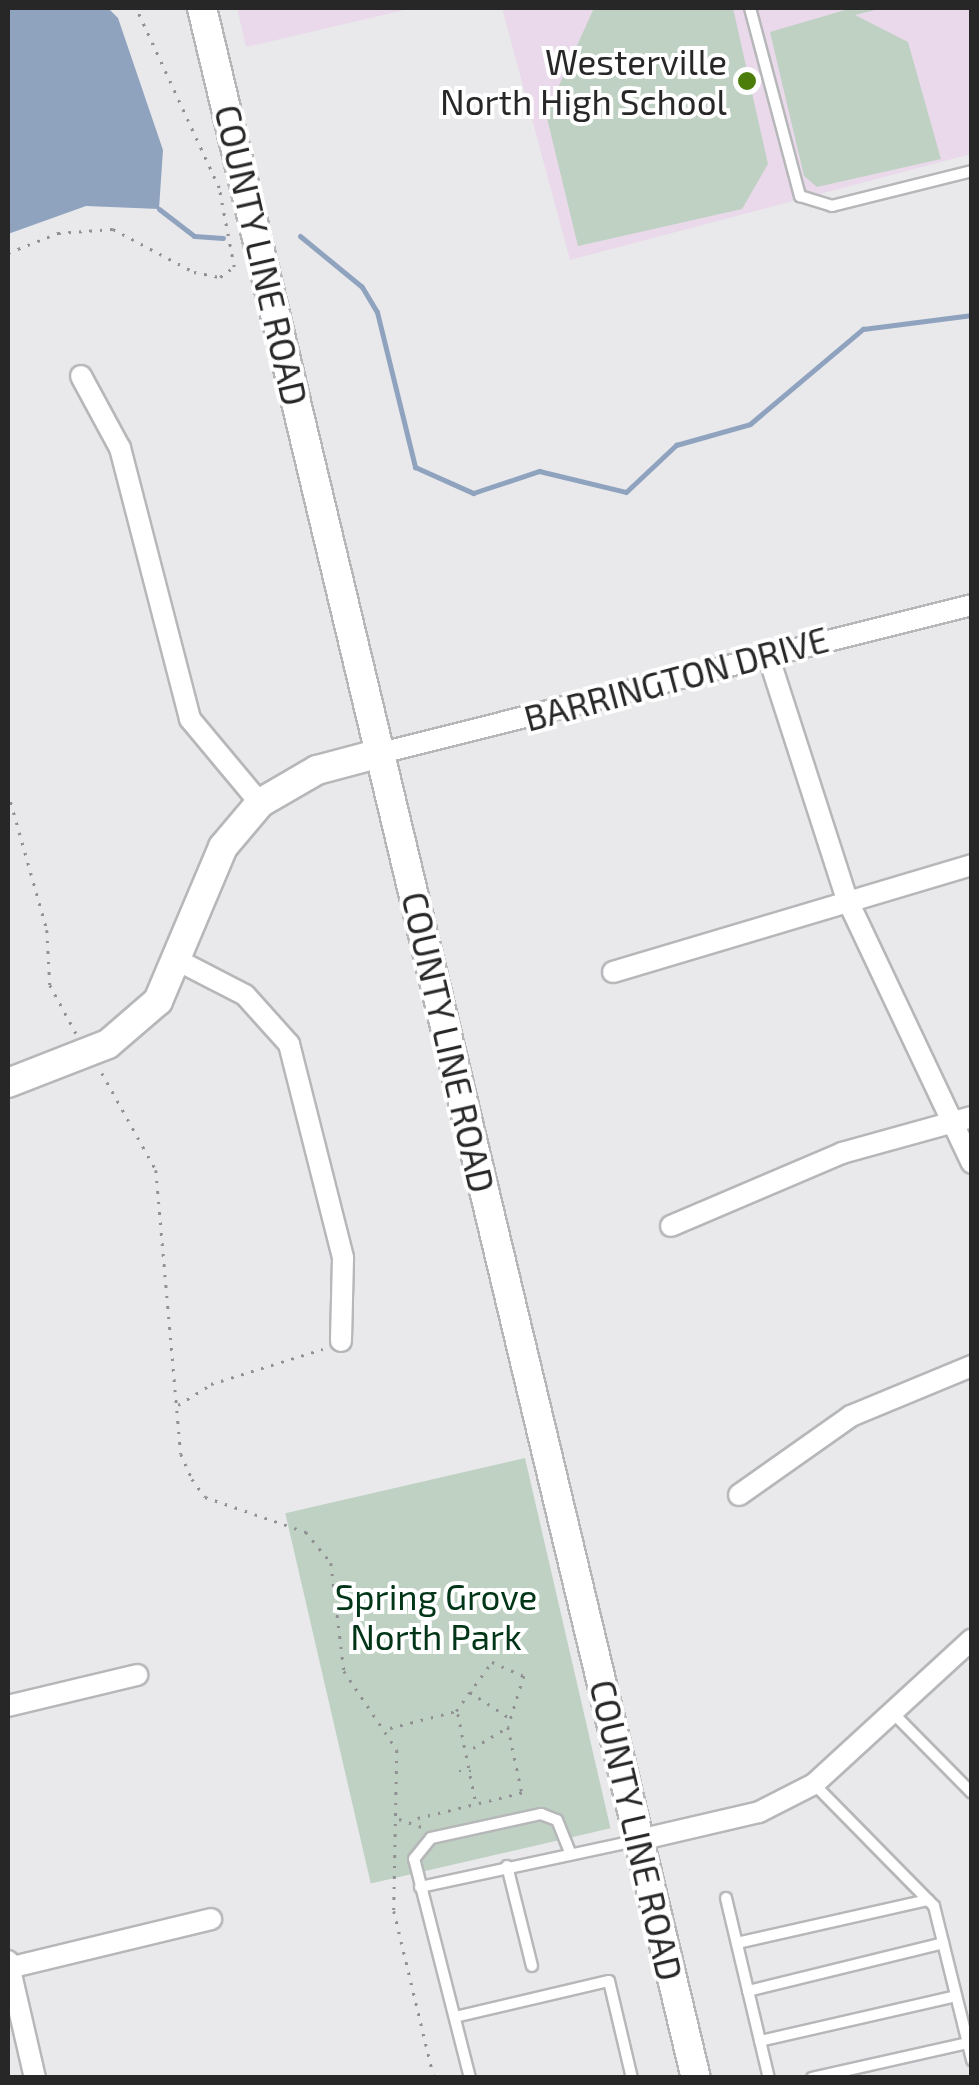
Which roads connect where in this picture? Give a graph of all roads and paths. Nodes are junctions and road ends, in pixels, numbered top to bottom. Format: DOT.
graph roads {
  1 [pos="136,8"];
  2 [pos="202,8"];
  3 [pos="750,8"];
  4 [pos="972,171"];
  5 [pos="8,253"];
  6 [pos="81,376"];
  7 [pos="972,605"];
  8 [pos="768,656"];
  9 [pos="381,753"];
  10 [pos="8,792"];
  11 [pos="260,803"];
  12 [pos="972,866"];
  13 [pos="846,897"];
  14 [pos="179,962"];
  15 [pos="613,972"];
  16 [pos="89,1053"];
  17 [pos="8,1083"];
  18 [pos="972,1117"];
  19 [pos="950,1123"];
  20 [pos="972,1163"];
  21 [pos="671,1226"];
  22 [pos="342,1342"];
  23 [pos="972,1366"];
  24 [pos="177,1406"];
  25 [pos="739,1494"];
  26 [pos="972,1638"];
  27 [pos="137,1675"];
  28 [pos="470,1692"];
  29 [pos="8,1706"];
  30 [pos="456,1712"];
  31 [pos="893,1713"];
  32 [pos="510,1718"];
  33 [pos="508,1726"];
  34 [pos="388,1728"];
  35 [pos="472,1749"];
  36 [pos="459,1771"];
  37 [pos="472,1772"];
  38 [pos="814,1784"];
  39 [pos="972,1793"];
  40 [pos="476,1804"];
  41 [pos="397,1819"];
  42 [pos="416,1819"];
  43 [pos="431,1838"];
  44 [pos="639,1840"];
  45 [pos="571,1854"];
  46 [pos="508,1866"];
  47 [pos="420,1888"];
  48 [pos="726,1898"];
  49 [pos="928,1900"];
  50 [pos="211,1920"];
  51 [pos="736,1943"];
  52 [pos="943,1943"];
  53 [pos="8,1965"];
  54 [pos="532,1966"];
  55 [pos="748,1991"];
  56 [pos="956,1996"];
  57 [pos="454,2018"];
  58 [pos="760,2041"];
  59 [pos="967,2043"];
  60 [pos="972,2060"];
  61 [pos="36,2078"];
  62 [pos="434,2078"];
  63 [pos="470,2078"];
  64 [pos="632,2078"];
  65 [pos="696,2078"];
  66 [pos="768,2078"];
  67 [pos="812,2078"];
  1 -- 5 [label="path"];
  2 -- 9 [label="main road, COUNTY LINE ROAD"];
  3 -- 4 [label="lane"];
  6 -- 11 [label="street"];
  7 -- 8 [label="street, BARRINGTON DRIVE"];
  8 -- 9 [label="street, BARRINGTON DRIVE"];
  8 -- 13 [label="street"];
  9 -- 11 [label="main road"];
  9 -- 44 [label="main road, COUNTY LINE ROAD"];
  10 -- 16 [label="path"];
  11 -- 14 [label="main road"];
  12 -- 13 [label="street"];
  13 -- 15 [label="street"];
  13 -- 19 [label="street"];
  14 -- 16 [label="main road"];
  14 -- 22 [label="street"];
  16 -- 17 [label="main road"];
  16 -- 24 [label="path"];
  18 -- 19 [label="street"];
  19 -- 20 [label="street"];
  19 -- 21 [label="street"];
  22 -- 24 [label="path"];
  23 -- 25 [label="street"];
  24 -- 34 [label="path"];
  26 -- 31 [label="street"];
  27 -- 29 [label="street"];
  28 -- 30 [label="path"];
  28 -- 32 [label="path"];
  28 -- 32 [label="path"];
  30 -- 34 [label="path"];
  30 -- 35 [label="path"];
  31 -- 38 [label="street"];
  31 -- 39 [label="lane"];
  32 -- 33 [label="path"];
  33 -- 35 [label="path"];
  33 -- 40 [label="path"];
  34 -- 41 [label="path"];
  35 -- 37 [label="path"];
  36 -- 37 [label="path"];
  37 -- 40 [label="path"];
  38 -- 44 [label="street"];
  38 -- 49 [label="lane"];
  40 -- 42 [label="path"];
  41 -- 42 [label="path"];
  41 -- 62 [label="path"];
  42 -- 43 [label="path"];
  43 -- 45 [label="lane"];
  43 -- 47 [label="lane"];
  44 -- 45 [label="lane"];
  44 -- 65 [label="main road, COUNTY LINE ROAD"];
  45 -- 46 [label="lane"];
  46 -- 47 [label="lane"];
  46 -- 54 [label="lane"];
  47 -- 57 [label="lane"];
  48 -- 51 [label="lane"];
  49 -- 51 [label="lane"];
  49 -- 52 [label="lane"];
  50 -- 53 [label="street"];
  51 -- 55 [label="lane"];
  52 -- 55 [label="lane"];
  52 -- 56 [label="lane"];
  53 -- 61 [label="street"];
  55 -- 58 [label="lane"];
  56 -- 58 [label="lane"];
  56 -- 59 [label="lane"];
  57 -- 63 [label="lane"];
  57 -- 64 [label="lane"];
  58 -- 66 [label="lane"];
  59 -- 60 [label="lane"];
  59 -- 67 [label="lane"];
}
